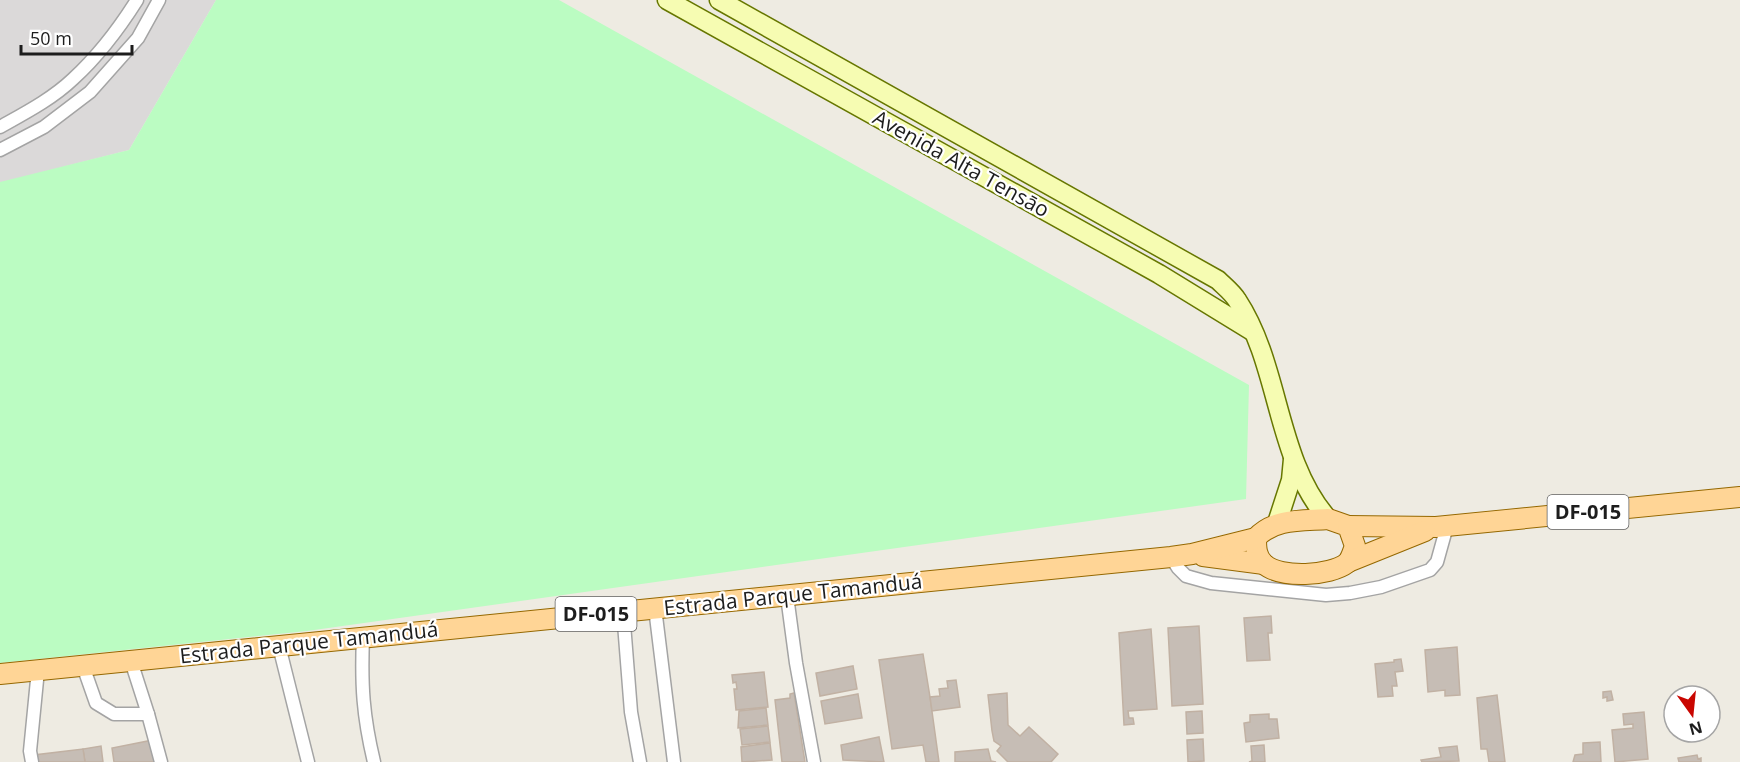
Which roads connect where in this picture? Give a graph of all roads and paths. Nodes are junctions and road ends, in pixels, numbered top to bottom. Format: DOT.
graph roads {
  1 [pos="137,0"];
  2 [pos="159,0"];
  3 [pos="667,0"];
  4 [pos="719,0"];
  5 [pos="0,127"];
  6 [pos="0,150"];
  7 [pos="1252,331"];
  8 [pos="1294,457"];
  9 [pos="1739,499"];
  10 [pos="1328,519"];
  11 [pos="1277,523"];
  12 [pos="1348,526"];
  13 [pos="1442,526"];
  14 [pos="1256,538"];
  15 [pos="1192,555"];
  16 [pos="1171,557"];
  17 [pos="1348,562"];
  18 [pos="1264,564"];
  19 [pos="787,596"];
  20 [pos="655,608"];
  21 [pos="623,611"];
  22 [pos="363,638"];
  23 [pos="279,646"];
  24 [pos="131,660"];
  25 [pos="83,666"];
  26 [pos="38,670"];
  27 [pos="0,674"];
  28 [pos="148,714"];
  29 [pos="32,762"];
  30 [pos="161,762"];
  31 [pos="308,762"];
  32 [pos="374,762"];
  33 [pos="640,762"];
  34 [pos="674,762"];
  35 [pos="814,762"];
  1 -- 5 [label="street"];
  2 -- 6 [label="street"];
  3 -- 7 [label="street, Avenida Alta Tensāo"];
  4 -- 7 [label="street, Avenida Alta Tensāo"];
  7 -- 8 [label="street, Avenida Alta Tensāo"];
  8 -- 10 [label="street, Avenida Alta Tensāo"];
  8 -- 11 [label="street, Avenida Alta Tensāo"];
  9 -- 13 [label="main road, DF-015"];
  10 -- 11 [label="main road, DF-015"];
  10 -- 12 [label="main road, DF-015"];
  11 -- 14 [label="main road, DF-015"];
  12 -- 13 [label="main road, DF-015"];
  12 -- 17 [label="main road"];
  13 -- 16 [label="street"];
  13 -- 17 [label="main road, DF-015"];
  14 -- 15 [label="main road, Estrada Parque Tamanduá / DF-015"];
  14 -- 18 [label="main road"];
  15 -- 16 [label="main road, Estrada Parque Tamanduá / DF-015"];
  15 -- 18 [label="main road, Estrada Parque Tamanduá / DF-015"];
  16 -- 19 [label="main road, Estrada Parque Tamanduá / DF-015"];
  17 -- 18 [label="main road, DF-015"];
  19 -- 20 [label="main road, Estrada Parque Tamanduá / DF-015"];
  19 -- 35 [label="street"];
  20 -- 21 [label="main road, Estrada Parque Tamanduá / DF-015"];
  20 -- 34 [label="street"];
  21 -- 22 [label="main road, Estrada Parque Tamanduá / DF-015"];
  21 -- 33 [label="street"];
  22 -- 23 [label="main road, Estrada Parque Tamanduá / DF-015"];
  22 -- 32 [label="street"];
  23 -- 24 [label="main road, Estrada Parque Tamanduá / DF-015"];
  23 -- 31 [label="street"];
  24 -- 25 [label="main road, Estrada Parque Tamanduá / DF-015"];
  24 -- 28 [label="street"];
  25 -- 26 [label="main road, Estrada Parque Tamanduá / DF-015"];
  25 -- 28 [label="street"];
  26 -- 27 [label="main road, Estrada Parque Tamanduá / DF-015"];
  26 -- 29 [label="street"];
  28 -- 30 [label="street"];
}
